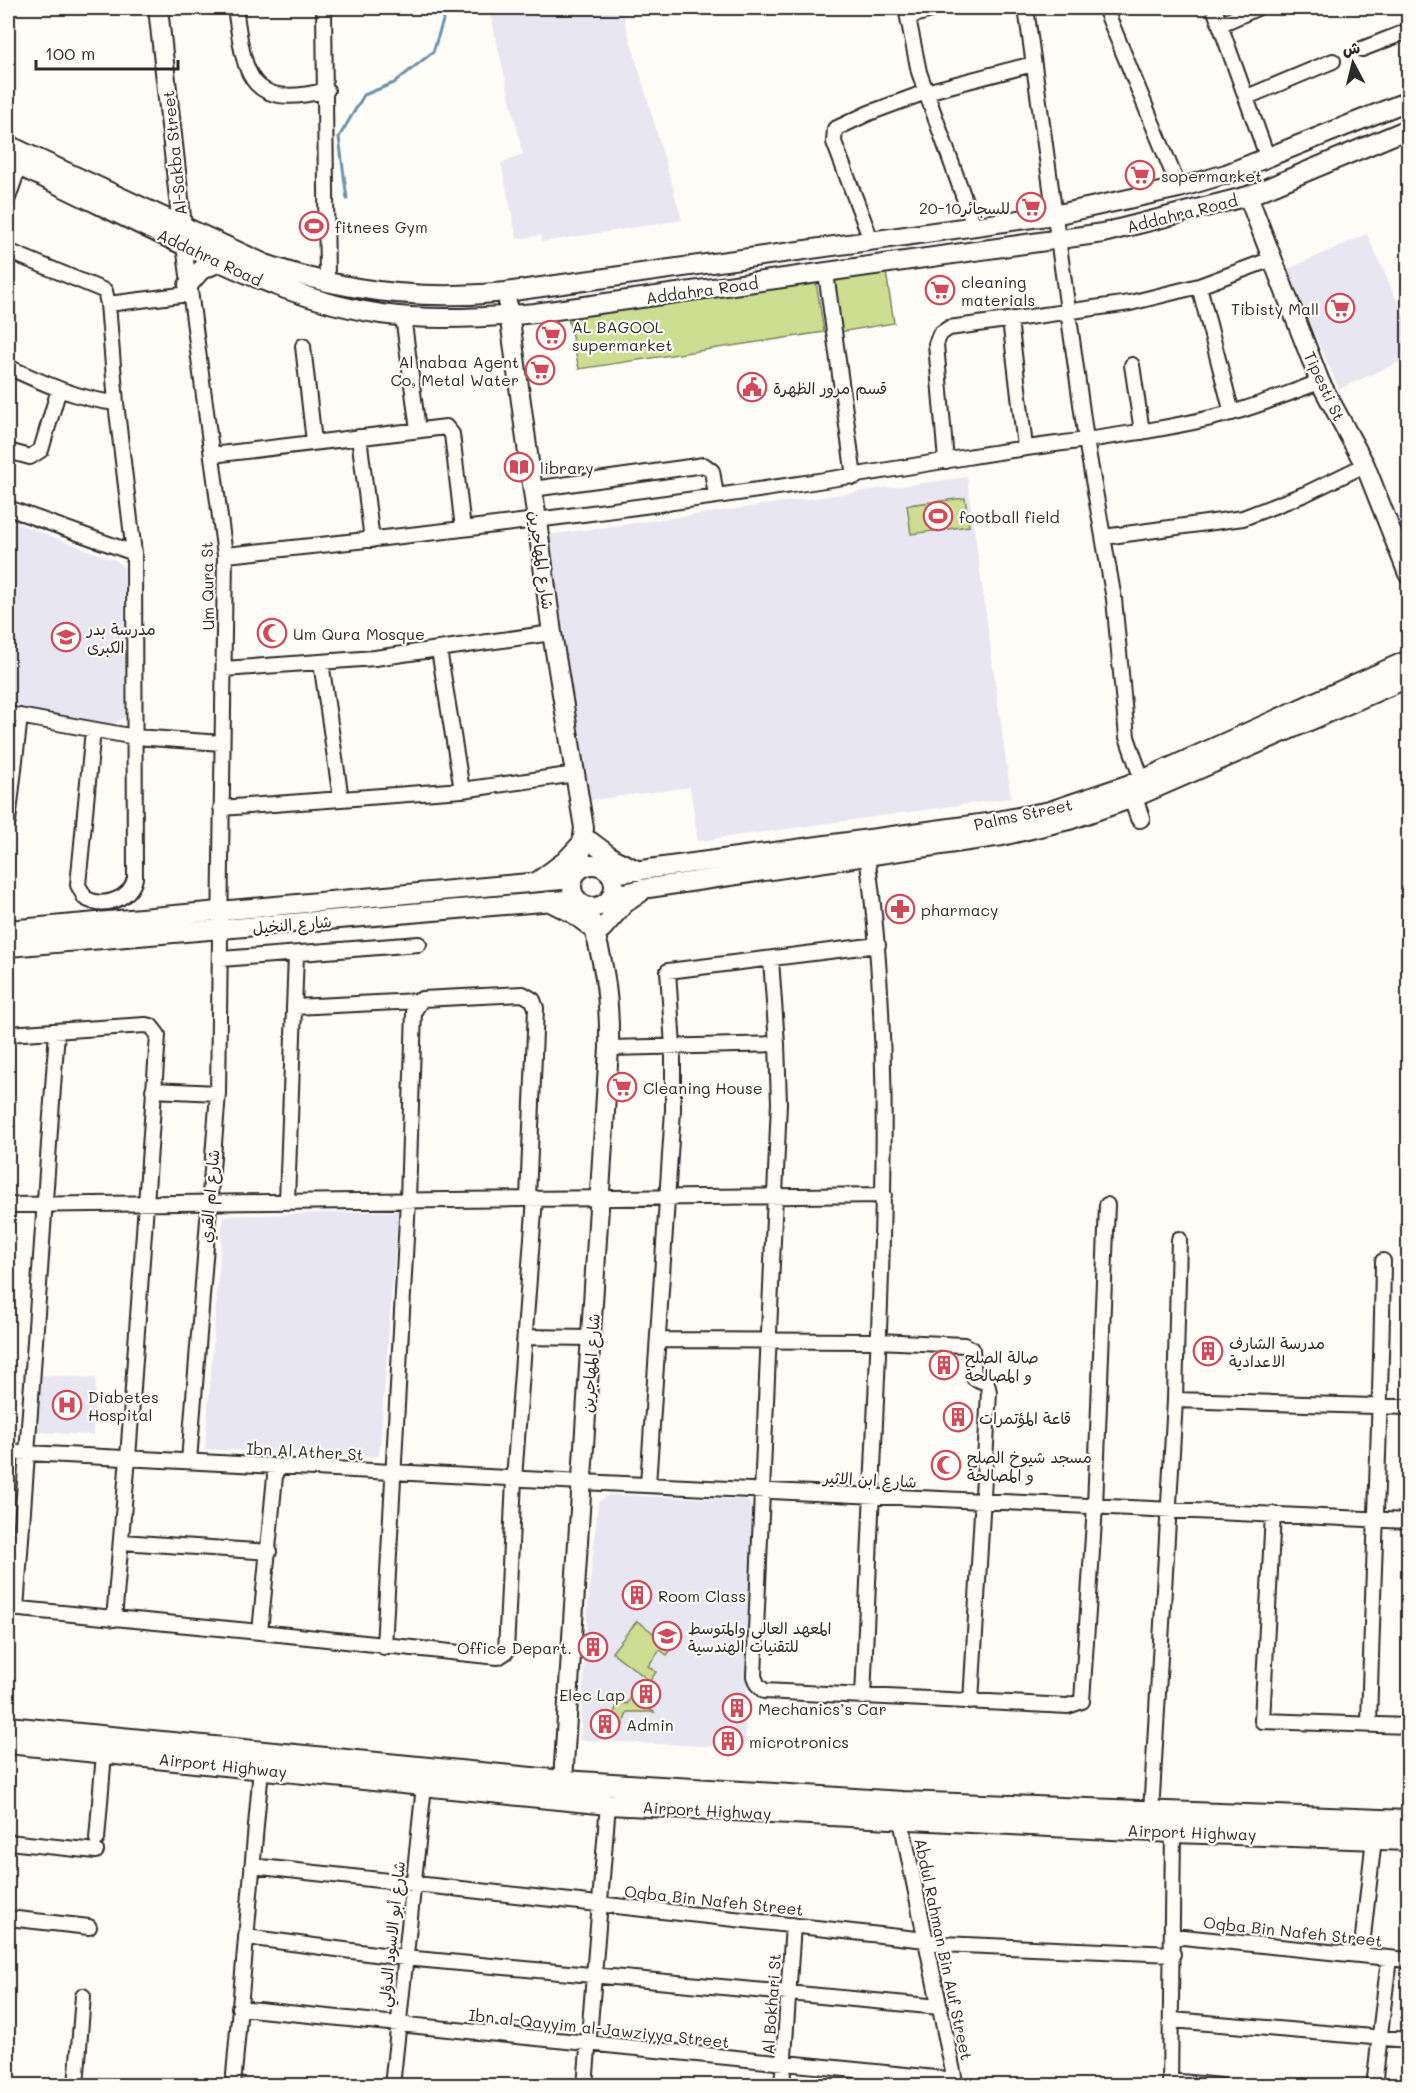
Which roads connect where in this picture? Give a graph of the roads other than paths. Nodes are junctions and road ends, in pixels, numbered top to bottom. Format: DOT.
graph roads {
  1 [pos="158,8"];
  2 [pos="235,8"];
  3 [pos="324,8"];
  4 [pos="938,8"];
  5 [pos="1026,8"];
  6 [pos="1105,8"];
  7 [pos="1214,8"];
  8 [pos="1257,8"];
  9 [pos="907,12"];
  10 [pos="1221,24"];
  11 [pos="1408,31"];
  12 [pos="1362,49"];
  13 [pos="1333,61"];
  14 [pos="1034,64"];
  15 [pos="327,90"];
  16 [pos="926,92"];
  17 [pos="1247,97"];
  18 [pos="1408,101"];
  19 [pos="1408,129"];
  20 [pos="8,145"];
  21 [pos="1268,159"];
  22 [pos="13,163"];
  23 [pos="1179,188"];
  24 [pos="1248,196"];
  25 [pos="8,198"];
  26 [pos="1054,215"];
  27 [pos="182,226"];
  28 [pos="974,226"];
  29 [pos="871,240"];
  30 [pos="1057,241"];
  31 [pos="184,245"];
  32 [pos="8,250"];
  33 [pos="1272,259"];
  34 [pos="220,262"];
  35 [pos="826,273"];
  36 [pos="327,281"];
  37 [pos="1199,286"];
  38 [pos="189,289"];
  39 [pos="506,292"];
  40 [pos="108,304"];
  41 [pos="1069,313"];
  42 [pos="510,315"];
  43 [pos="403,316"];
  44 [pos="1010,320"];
  45 [pos="303,346"];
  46 [pos="1132,365"];
  47 [pos="8,367"];
  48 [pos="1320,382"];
  49 [pos="59,390"];
  50 [pos="116,404"];
  51 [pos="1232,413"];
  52 [pos="418,430"];
  53 [pos="1142,432"];
  54 [pos="359,437"];
  55 [pos="1086,440"];
  56 [pos="314,442"];
  57 [pos="1025,447"];
  58 [pos="8,451"];
  59 [pos="212,455"];
  60 [pos="946,461"];
  61 [pos="1365,465"];
  62 [pos="854,477"];
  63 [pos="533,489"];
  64 [pos="716,495"];
  65 [pos="8,508"];
  66 [pos="537,519"];
  67 [pos="463,529"];
  68 [pos="1104,537"];
  69 [pos="372,540"];
  70 [pos="134,553"];
  71 [pos="225,555"];
  72 [pos="1408,574"];
  73 [pos="552,633"];
  74 [pos="439,650"];
  75 [pos="1408,660"];
  76 [pos="321,662"];
  77 [pos="224,669"];
  78 [pos="1408,678"];
  79 [pos="1363,690"];
  80 [pos="14,715"];
  81 [pos="93,730"];
  82 [pos="135,737"];
  83 [pos="222,743"];
  84 [pos="576,774"];
  85 [pos="1134,788"];
  86 [pos="462,790"];
  87 [pos="341,799"];
  88 [pos="221,808"];
  89 [pos="1140,818"];
  90 [pos="8,822"];
  91 [pos="585,837"];
  92 [pos="867,856"];
  93 [pos="607,870"];
  94 [pos="641,871"];
  95 [pos="576,875"];
  96 [pos="536,882"];
  97 [pos="652,887"];
  98 [pos="608,900"];
  99 [pos="548,901"];
  100 [pos="581,902"];
  101 [pos="221,912"];
  102 [pos="8,930"];
  103 [pos="221,930"];
  104 [pos="599,935"];
  105 [pos="419,944"];
  106 [pos="878,945"];
  107 [pos="8,947"];
  108 [pos="296,954"];
  109 [pos="221,959"];
  110 [pos="771,960"];
  111 [pos="418,1001"];
  112 [pos="294,1007"];
  113 [pos="57,1031"];
  114 [pos="8,1034"];
  115 [pos="777,1044"];
  116 [pos="673,1047"];
  117 [pos="609,1048"];
  118 [pos="153,1090"];
  119 [pos="218,1093"];
  120 [pos="884,1196"];
  121 [pos="666,1197"];
  122 [pos="773,1197"];
  123 [pos="532,1198"];
  124 [pos="600,1198"];
  125 [pos="408,1200"];
  126 [pos="287,1201"];
  127 [pos="208,1202"];
  128 [pos="146,1203"];
  129 [pos="44,1204"];
  130 [pos="8,1205"];
  131 [pos="1107,1205"];
  132 [pos="1179,1239"];
  133 [pos="1383,1261"];
  134 [pos="525,1337"];
  135 [pos="591,1338"];
  136 [pos="658,1340"];
  137 [pos="768,1341"];
  138 [pos="878,1341"];
  139 [pos="1175,1400"];
  140 [pos="1381,1406"];
  141 [pos="1408,1407"];
  142 [pos="8,1452"];
  143 [pos="25,1452"];
  144 [pos="129,1458"];
  145 [pos="189,1461"];
  146 [pos="276,1466"];
  147 [pos="393,1472"];
  148 [pos="514,1479"];
  149 [pos="582,1482"];
  150 [pos="648,1485"];
  151 [pos="762,1491"];
  152 [pos="872,1496"];
  153 [pos="984,1501"];
  154 [pos="1095,1506"];
  155 [pos="1170,1509"];
  156 [pos="1273,1514"];
  157 [pos="1375,1519"];
  158 [pos="1408,1521"];
  159 [pos="122,1542"];
  160 [pos="269,1552"];
  161 [pos="12,1609"];
  162 [pos="114,1618"];
  163 [pos="260,1632"];
  164 [pos="384,1647"];
  165 [pos="863,1697"];
  166 [pos="971,1702"];
  167 [pos="1369,1724"];
  168 [pos="1408,1726"];
  169 [pos="8,1727"];
  170 [pos="8,1743"];
  171 [pos="104,1753"];
  172 [pos="261,1769"];
  173 [pos="563,1781"];
  174 [pos="424,1786"];
  175 [pos="608,1804"];
  176 [pos="1151,1813"];
  177 [pos="901,1820"];
  178 [pos="1408,1821"];
  179 [pos="1173,1832"];
  180 [pos="1374,1838"];
  181 [pos="1408,1840"];
  182 [pos="8,1842"];
  183 [pos="252,1866"];
  184 [pos="413,1884"];
  185 [pos="601,1904"];
  186 [pos="8,1918"];
  187 [pos="793,1925"];
  188 [pos="89,1927"];
  189 [pos="1173,1936"];
  190 [pos="246,1937"];
  191 [pos="926,1940"];
  192 [pos="1173,1954"];
  193 [pos="1361,1955"];
  194 [pos="405,1958"];
  195 [pos="1389,1958"];
  196 [pos="1408,1960"];
  197 [pos="595,1976"];
  198 [pos="788,1994"];
  199 [pos="83,1996"];
  200 [pos="940,2007"];
  201 [pos="239,2008"];
  202 [pos="1172,2020"];
  203 [pos="398,2024"];
  204 [pos="1380,2037"];
  205 [pos="1408,2040"];
  206 [pos="588,2043"];
  207 [pos="784,2063"];
  208 [pos="955,2083"];
  209 [pos="1170,2083"];
  210 [pos="76,2085"];
  211 [pos="237,2085"];
  212 [pos="392,2085"];
  213 [pos="585,2085"];
  214 [pos="782,2085"];
  215 [pos="1221,2085"];
  216 [pos="1374,2085"];
  1 -- 27 [label="main road, Al-Sakba Street"];
  2 -- 15 [label="street"];
  3 -- 15 [label="street"];
  4 -- 9 [label="street"];
  5 -- 14 [label="street"];
  6 -- 23 [label="street"];
  7 -- 10 [label="street"];
  8 -- 10 [label="street"];
  9 -- 16 [label="street"];
  10 -- 17 [label="street"];
  11 -- 12 [label="street"];
  13 -- 17 [label="street"];
  14 -- 16 [label="street"];
  14 -- 26 [label="street"];
  15 -- 36 [label="street"];
  16 -- 28 [label="street"];
  16 -- 29 [label="street"];
  17 -- 21 [label="street"];
  18 -- 21 [label="main road, Addahra Road"];
  19 -- 24 [label="main road, Addahra Road"];
  20 -- 27 [label="main road, Addahra Road"];
  21 -- 23 [label="main road, Addahra Road"];
  22 -- 25 [label="street"];
  22 -- 31 [label="main road, Addahra Road"];
  23 -- 26 [label="main road, Addahra Road"];
  24 -- 30 [label="main road, Addahra Road"];
  24 -- 33 [label="main road, Tipesti St"];
  26 -- 28 [label="main road, Addahra Road"];
  26 -- 30 [label="street"];
  27 -- 31 [label="main road"];
  27 -- 36 [label="main road, Addahra Road"];
  28 -- 29 [label="main road, Addahra Road"];
  29 -- 39 [label="main road, Addahra Road"];
  30 -- 35 [label="main road, Addahra Road"];
  30 -- 41 [label="street"];
  31 -- 34 [label="main road, Addahra Road"];
  31 -- 38 [label="street, Um Qura St"];
  32 -- 40 [label="street"];
  33 -- 37 [label="street"];
  33 -- 48 [label="main road, Tipesti St"];
  34 -- 38 [label="main road"];
  34 -- 43 [label="main road, Addahra Road"];
  35 -- 42 [label="main road, Addahra Road"];
  35 -- 62 [label="street"];
  36 -- 39 [label="main road, Addahra Road"];
  37 -- 41 [label="street"];
  37 -- 51 [label="street"];
  38 -- 40 [label="street"];
  38 -- 59 [label="street, Um Qura St"];
  39 -- 42 [label="main road, شارع المهاجرين"];
  40 -- 50 [label="street"];
  41 -- 44 [label="street"];
  41 -- 55 [label="street"];
  42 -- 43 [label="main road, Addahra Road"];
  42 -- 63 [label="main road, شارع المهاجرين"];
  43 -- 52 [label="street"];
  44 -- 57 [label="street"];
  44 -- 60 [label="street"];
  45 -- 56 [label="street"];
  46 -- 53 [label="street"];
  47 -- 49 [label="street"];
  48 -- 51 [label="street"];
  48 -- 61 [label="main road, Tipesti St"];
  49 -- 50 [label="street"];
  49 -- 58 [label="street"];
  50 -- 70 [label="street"];
  51 -- 53 [label="street"];
  52 -- 54 [label="street"];
  52 -- 67 [label="street"];
  53 -- 55 [label="street"];
  54 -- 56 [label="street"];
  54 -- 69 [label="street"];
  55 -- 57 [label="street"];
  55 -- 68 [label="street"];
  56 -- 59 [label="street"];
  57 -- 60 [label="street"];
  59 -- 71 [label="street, Um Qura St"];
  60 -- 62 [label="street"];
  61 -- 68 [label="street"];
  61 -- 72 [label="main road, Tipesti St"];
  62 -- 64 [label="street"];
  63 -- 64 [label="street"];
  63 -- 66 [label="main road, شارع المهاجرين"];
  64 -- 66 [label="street"];
  65 -- 70 [label="street"];
  66 -- 67 [label="street"];
  66 -- 73 [label="main road, شارع المهاجرين"];
  67 -- 69 [label="street"];
  68 -- 85 [label="street"];
  69 -- 71 [label="street"];
  70 -- 82 [label="street"];
  71 -- 77 [label="street, Um Qura St"];
  73 -- 74 [label="street"];
  73 -- 84 [label="main road, شارع المهاجرين"];
  74 -- 76 [label="street"];
  74 -- 86 [label="street"];
  75 -- 79 [label="main road, Palms Street"];
  76 -- 77 [label="street"];
  76 -- 87 [label="street"];
  77 -- 83 [label="street, Um Qura St"];
  78 -- 79 [label="main road, Palms Street"];
  79 -- 85 [label="main road, Palms Street"];
  80 -- 81 [label="street"];
  80 -- 90 [label="street"];
  81 -- 82 [label="street"];
  81 -- 82 [label="street"];
  82 -- 83 [label="street"];
  83 -- 88 [label="street, Um Qura St"];
  84 -- 86 [label="street"];
  84 -- 91 [label="main road, شارع المهاجرين"];
  85 -- 89 [label="main road"];
  85 -- 92 [label="main road, Palms Street"];
  85 -- 94 [label="main road, Palms Street"];
  86 -- 87 [label="street"];
  87 -- 88 [label="street"];
  88 -- 101 [label="street, Um Qura St"];
  91 -- 93 [label="main road, شارع المهاجرين"];
  91 -- 94 [label="main road"];
  91 -- 95 [label="main road, شارع المهاجرين"];
  91 -- 96 [label="main road"];
  92 -- 97 [label="main road, Palms Street"];
  92 -- 106 [label="street"];
  93 -- 94 [label="main road, Palms Street"];
  93 -- 95 [label="main road"];
  93 -- 98 [label="main road"];
  95 -- 96 [label="main road, شارع النخيل"];
  95 -- 100 [label="main road"];
  96 -- 101 [label="main road, شارع النخيل"];
  97 -- 98 [label="main road, Palms Street"];
  97 -- 104 [label="main road"];
  98 -- 100 [label="main road"];
  98 -- 104 [label="main road, شارع المهاجرين"];
  99 -- 100 [label="main road, شارع النخيل"];
  99 -- 103 [label="main road, شارع النخيل"];
  99 -- 104 [label="main road"];
  100 -- 104 [label="main road, شارع المهاجرين"];
  101 -- 102 [label="main road, شارع النخيل"];
  101 -- 103 [label="street, Um Qura St"];
  103 -- 107 [label="main road, شارع النخيل"];
  103 -- 109 [label="street, شارع ام القري"];
  104 -- 117 [label="main road, شارع المهاجرين"];
  105 -- 108 [label="street"];
  106 -- 110 [label="street"];
  106 -- 120 [label="street"];
  108 -- 109 [label="street"];
  108 -- 112 [label="street"];
  109 -- 119 [label="street, شارع ام القري"];
  110 -- 115 [label="street"];
  110 -- 116 [label="street"];
  111 -- 112 [label="street"];
  111 -- 123 [label="street"];
  111 -- 125 [label="street"];
  112 -- 126 [label="street"];
  113 -- 114 [label="street"];
  113 -- 118 [label="street"];
  113 -- 129 [label="street"];
  115 -- 116 [label="street"];
  115 -- 122 [label="street"];
  116 -- 117 [label="street"];
  116 -- 121 [label="street"];
  117 -- 124 [label="main road, شارع المهاجرين"];
  118 -- 119 [label="street"];
  118 -- 128 [label="street"];
  119 -- 127 [label="street, شارع ام القري"];
  120 -- 122 [label="street"];
  120 -- 138 [label="street"];
  121 -- 122 [label="street"];
  121 -- 124 [label="street"];
  121 -- 136 [label="street"];
  122 -- 137 [label="street"];
  123 -- 124 [label="street"];
  123 -- 125 [label="street"];
  123 -- 134 [label="street"];
  124 -- 135 [label="main road, شارع المهاجرين"];
  125 -- 126 [label="street"];
  125 -- 147 [label="street"];
  126 -- 127 [label="street"];
  127 -- 128 [label="street"];
  127 -- 145 [label="street, شارع ام القري"];
  128 -- 129 [label="street"];
  128 -- 144 [label="street"];
  129 -- 130 [label="street"];
  129 -- 143 [label="street"];
  131 -- 154 [label="street"];
  132 -- 139 [label="street"];
  133 -- 140 [label="street"];
  134 -- 135 [label="street"];
  134 -- 148 [label="street"];
  135 -- 149 [label="main road, شارع المهاجرين"];
  136 -- 137 [label="street"];
  136 -- 150 [label="street"];
  137 -- 138 [label="street"];
  137 -- 151 [label="street"];
  138 -- 152 [label="street"];
  138 -- 153 [label="street"];
  139 -- 140 [label="street"];
  139 -- 155 [label="street"];
  140 -- 141 [label="street"];
  140 -- 157 [label="street"];
  142 -- 143 [label="street"];
  143 -- 144 [label="street, Ibn Al Ather St"];
  143 -- 161 [label="street"];
  144 -- 145 [label="street, Ibn Al Ather St"];
  144 -- 159 [label="street"];
  145 -- 146 [label="street, Ibn Al Ather St"];
  146 -- 147 [label="street, Ibn Al Ather St"];
  146 -- 160 [label="street"];
  147 -- 148 [label="street, Ibn Al Ather St"];
  147 -- 164 [label="street"];
  148 -- 149 [label="street, Ibn Al Ather St"];
  148 -- 164 [label="street"];
  149 -- 150 [label="street, شارع ابن الاثير"];
  149 -- 173 [label="main road, شارع المهاجرين"];
  150 -- 151 [label="street, شارع ابن الاثير"];
  151 -- 152 [label="street, شارع ابن الاثير"];
  151 -- 165 [label="street"];
  152 -- 153 [label="street, شارع ابن الاثير"];
  152 -- 165 [label="street"];
  153 -- 154 [label="street, شارع ابن الاثير"];
  153 -- 166 [label="street"];
  154 -- 155 [label="street, شارع ابن الاثير"];
  154 -- 166 [label="street"];
  155 -- 156 [label="street, شارع ابن الاثير"];
  155 -- 176 [label="street"];
  156 -- 157 [label="street, شارع ابن الاثير"];
  156 -- 167 [label="street"];
  157 -- 158 [label="street, شارع ابن الاثير"];
  157 -- 167 [label="street"];
  159 -- 160 [label="street"];
  159 -- 162 [label="street"];
  160 -- 163 [label="street"];
  161 -- 162 [label="street"];
  162 -- 163 [label="street"];
  163 -- 164 [label="street"];
  165 -- 166 [label="street"];
  167 -- 168 [label="street"];
  169 -- 173 [label="highway, Airport Highway"];
  170 -- 171 [label="highway, Airport Highway"];
  171 -- 172 [label="highway, Airport Highway"];
  171 -- 182 [label="street"];
  172 -- 174 [label="highway, Airport Highway"];
  172 -- 183 [label="street"];
  173 -- 176 [label="highway, Airport Highway"];
  174 -- 175 [label="highway, Airport Highway"];
  174 -- 184 [label="street, شارع أبو الاسود الدؤلي"];
  175 -- 177 [label="highway, Airport Highway"];
  175 -- 185 [label="street"];
  176 -- 178 [label="highway, Airport Highway"];
  177 -- 179 [label="highway, Airport Highway"];
  177 -- 191 [label="street, Abdul Rahman Bin Auf Street"];
  179 -- 180 [label="highway, Airport Highway"];
  179 -- 189 [label="street"];
  180 -- 181 [label="highway, Airport Highway"];
  180 -- 193 [label="street"];
  183 -- 184 [label="street, Oqba Bin Nafeh Street"];
  183 -- 190 [label="street"];
  184 -- 185 [label="street, Oqba Bin Nafeh Street"];
  184 -- 194 [label="street, شارع أبو الاسود الدؤلي"];
  185 -- 187 [label="street, Oqba Bin Nafeh Street"];
  185 -- 197 [label="street"];
  186 -- 188 [label="street"];
  187 -- 191 [label="street, Oqba Bin Nafeh Street"];
  187 -- 198 [label="street, Al Bokhari St"];
  189 -- 192 [label="street"];
  189 -- 193 [label="street, Oqba Bin Nafeh Street"];
  190 -- 194 [label="street"];
  190 -- 201 [label="street"];
  191 -- 192 [label="street, Oqba Bin Nafeh Street"];
  191 -- 200 [label="street, Abdul Rahman Bin Auf Street"];
  192 -- 202 [label="street"];
  193 -- 195 [label="street, Oqba Bin Nafeh Street"];
  194 -- 197 [label="street"];
  194 -- 203 [label="street, شارع أبو الاسود الدؤلي"];
  195 -- 196 [label="street, Oqba Bin Nafeh Street"];
  195 -- 204 [label="street"];
  197 -- 198 [label="street"];
  197 -- 206 [label="street"];
  198 -- 200 [label="street"];
  198 -- 207 [label="street, Al Bokhari St"];
  199 -- 210 [label="street"];
  200 -- 208 [label="street, Abdul Rahman Bin Auf Street"];
  201 -- 203 [label="street, Ibn al-Qayyim al-Jawziyya Street"];
  201 -- 211 [label="street"];
  202 -- 204 [label="street"];
  202 -- 209 [label="street"];
  203 -- 206 [label="street, Ibn al-Qayyim al-Jawziyya Street"];
  203 -- 212 [label="street, شارع أبو الاسود الدؤلي"];
  204 -- 205 [label="street"];
  204 -- 216 [label="street"];
  206 -- 207 [label="street, Ibn al-Qayyim al-Jawziyya Street"];
  206 -- 213 [label="street"];
  207 -- 208 [label="street, Ibn al-Qayyim al-Jawziyya Street"];
  207 -- 214 [label="street, Al Bokhari St"];
  209 -- 215 [label="street"];
}
